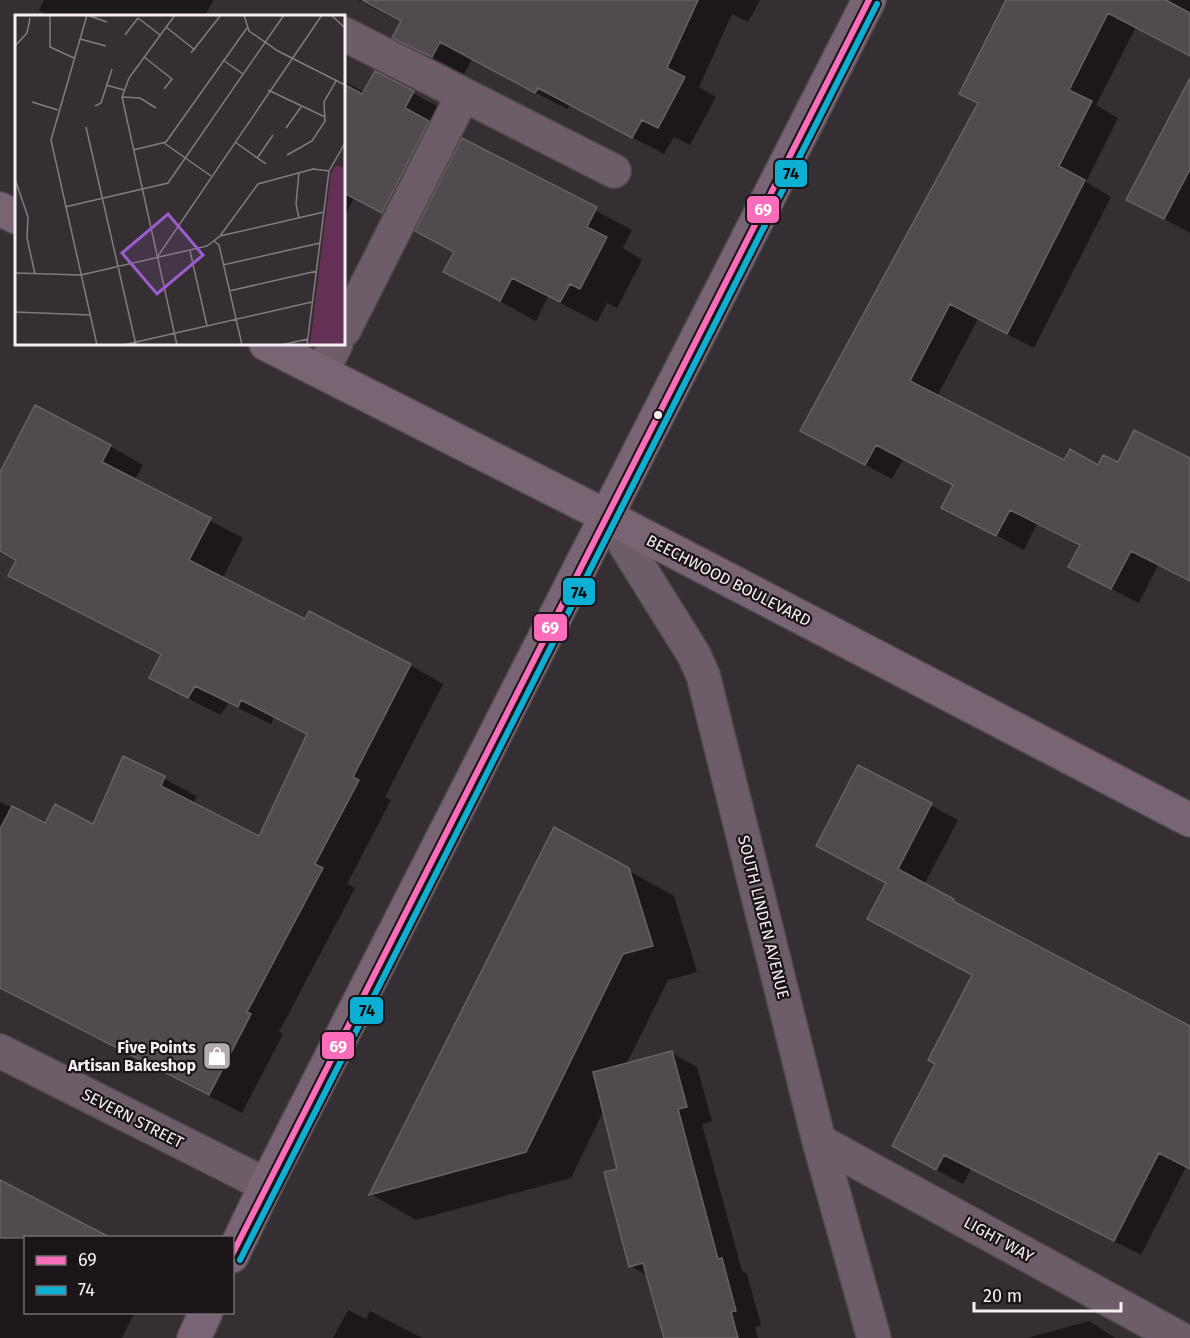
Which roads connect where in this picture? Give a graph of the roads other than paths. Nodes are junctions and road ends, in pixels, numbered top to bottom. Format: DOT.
graph roads {
  1 [pos="869,0"];
  2 [pos="345,35"];
  3 [pos="463,95"];
  4 [pos="614,171"];
  5 [pos="0,209"];
  6 [pos="15,216"];
  7 [pos="345,328"];
  8 [pos="268,345"];
  9 [pos="336,345"];
  10 [pos="322,372"];
  11 [pos="608,517"];
  12 [pos="1190,820"];
  13 [pos="0,1051"];
  14 [pos="819,1141"];
  15 [pos="266,1185"];
  16 [pos="234,1252"];
  17 [pos="205,1314"];
  18 [pos="194,1338"];
  19 [pos="874,1338"];
  20 [pos="1179,1338"];
  1 -- 11 [label="main road"];
  2 -- 3 [label="street"];
  3 -- 4 [label="street"];
  3 -- 7 [label="street"];
  5 -- 6 [label="main road"];
  8 -- 10 [label="main road, BEECHWOOD BOULEVARD"];
  9 -- 10 [label="street"];
  10 -- 11 [label="main road, BEECHWOOD BOULEVARD"];
  11 -- 12 [label="main road, BEECHWOOD BOULEVARD"];
  11 -- 14 [label="street, SOUTH LINDEN AVENUE"];
  11 -- 15 [label="main road"];
  13 -- 15 [label="street, SEVERN STREET"];
  14 -- 19 [label="street, SOUTH LINDEN AVENUE"];
  14 -- 20 [label="street, LIGHT WAY"];
  15 -- 16 [label="main road"];
  17 -- 18 [label="main road"];
}
